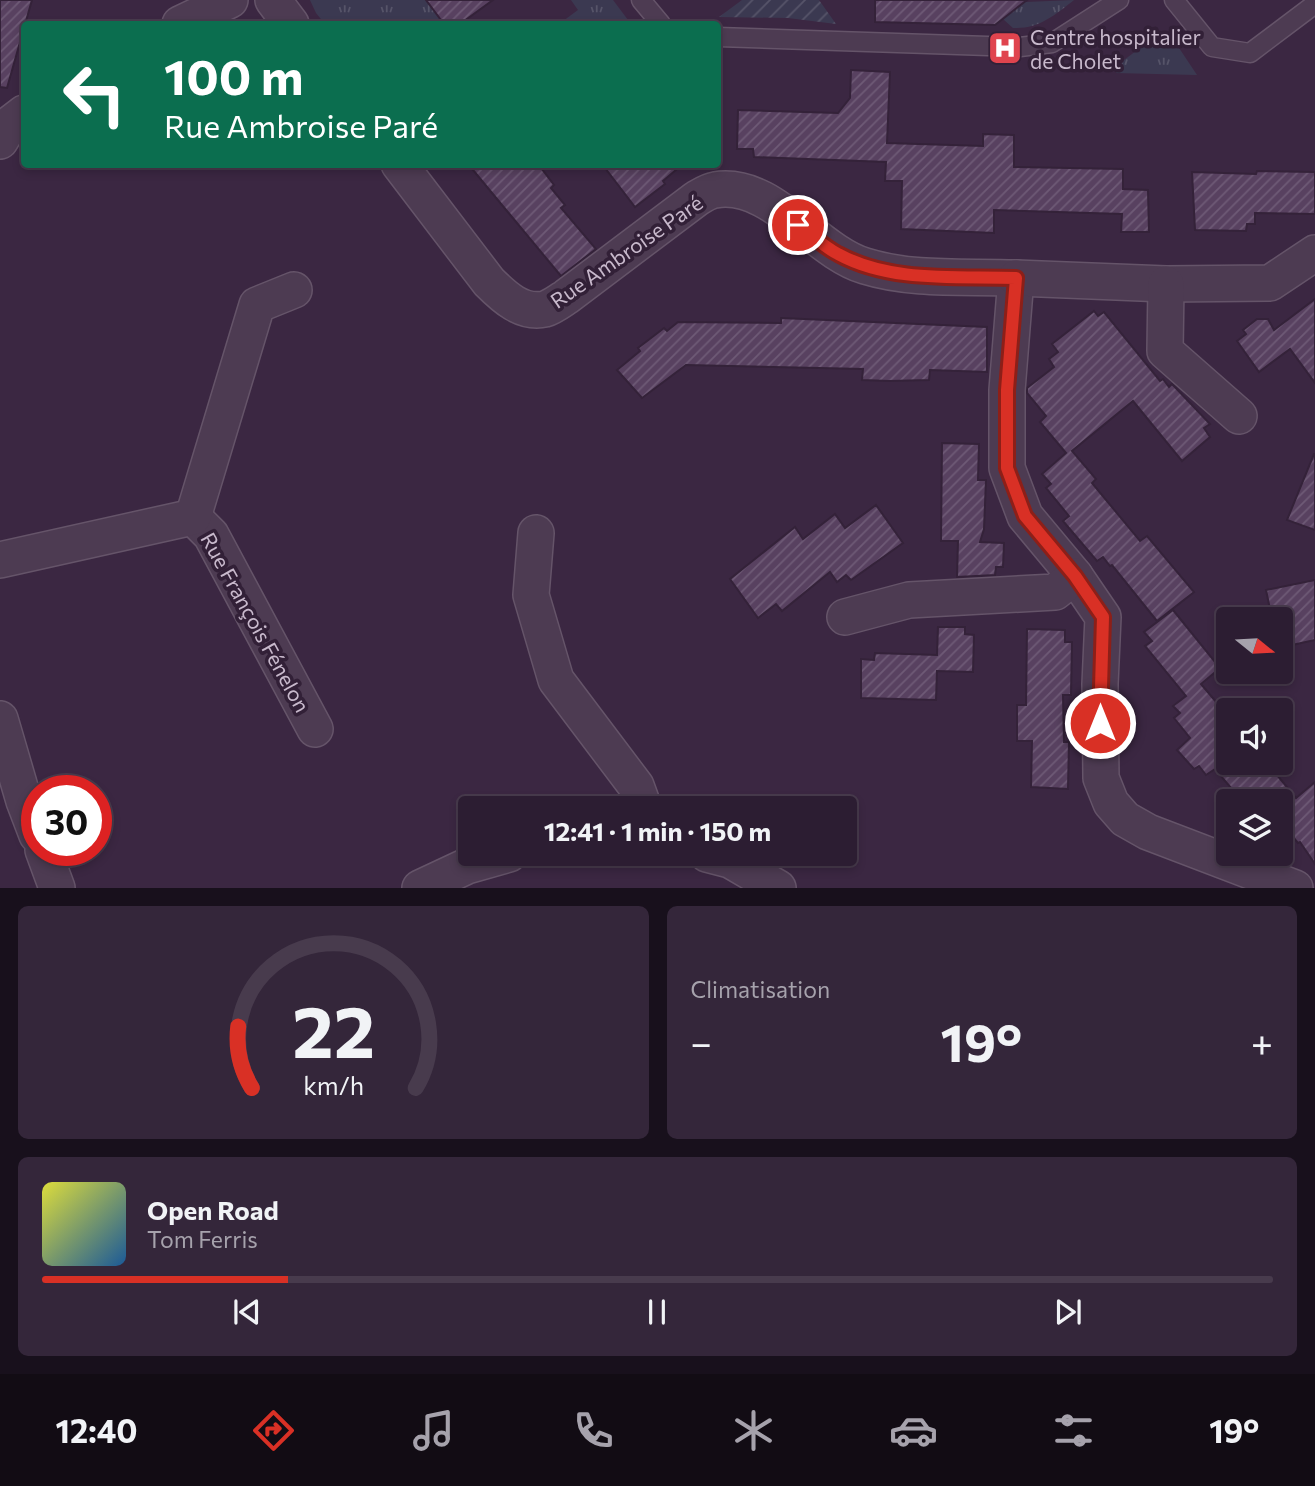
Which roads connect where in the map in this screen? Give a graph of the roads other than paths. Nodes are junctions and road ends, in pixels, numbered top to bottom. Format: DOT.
graph roads {
  1 [pos="230,0"];
  2 [pos="273,0"];
  3 [pos="641,0"];
  4 [pos="1119,0"];
  5 [pos="1174,0"];
  6 [pos="1315,4"];
  7 [pos="186,21"];
  8 [pos="289,21"];
  9 [pos="659,21"];
  10 [pos="721,37"];
  11 [pos="21,115"];
  12 [pos="0,141"];
  13 [pos="401,168"];
  14 [pos="1315,253"];
  15 [pos="1016,278"];
  16 [pos="1166,284"];
  17 [pos="294,289"];
  18 [pos="1239,416"];
  19 [pos="193,517"];
  20 [pos="536,533"];
  21 [pos="0,560"];
  22 [pos="1075,576"];
  23 [pos="845,617"];
  24 [pos="0,719"];
  25 [pos="316,729"];
  26 [pos="21,791"];
  27 [pos="640,796"];
  28 [pos="49,866"];
  29 [pos="467,866"];
  30 [pos="741,866"];
  31 [pos="57,887"];
  32 [pos="420,887"];
  33 [pos="778,887"];
  34 [pos="1295,887"];
  1 -- 7 [label="street"];
  2 -- 8 [label="street"];
  3 -- 9 [label="lane"];
  4 -- 10 [label="lane"];
  5 -- 6 [label="lane"];
  11 -- 12 [label="street"];
  13 -- 15 [label="street, Rue Ambroise Paré"];
  14 -- 16 [label="street, Rue Ambroise Paré"];
  15 -- 16 [label="street, Rue Ambroise Paré"];
  15 -- 22 [label="street"];
  16 -- 18 [label="street"];
  17 -- 19 [label="street, Rue François Fénelon"];
  19 -- 21 [label="street, Rue François Fénelon"];
  19 -- 25 [label="street, Rue François Fénelon"];
  20 -- 27 [label="street"];
  22 -- 23 [label="street"];
  22 -- 34 [label="street"];
  24 -- 26 [label="street"];
  28 -- 31 [label="street"];
  29 -- 32 [label="street"];
  30 -- 33 [label="street"];
}
